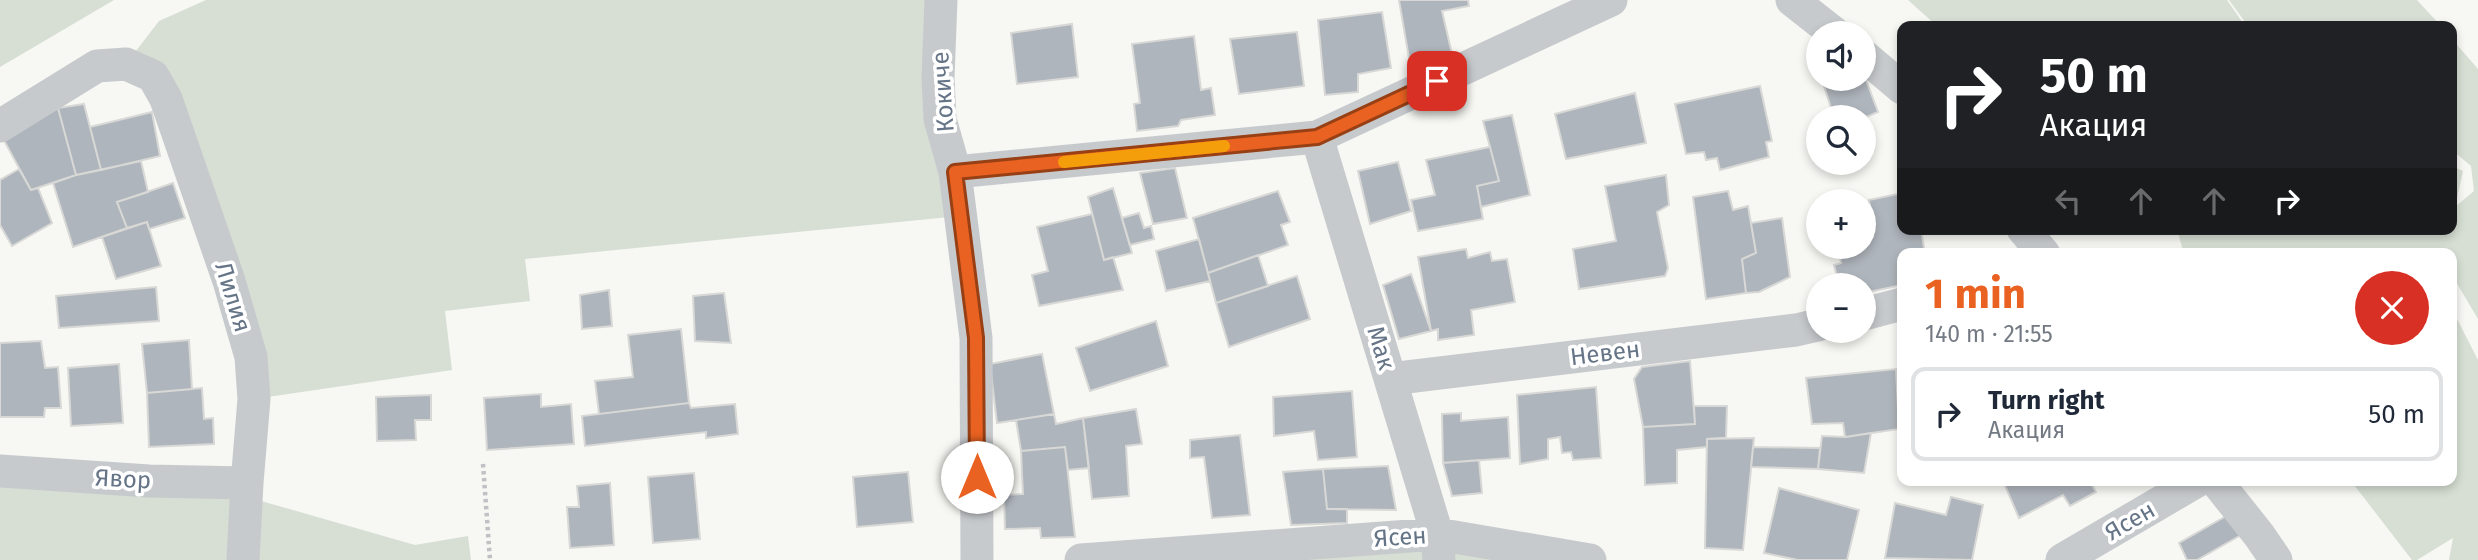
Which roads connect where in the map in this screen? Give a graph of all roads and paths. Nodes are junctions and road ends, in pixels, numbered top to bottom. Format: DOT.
graph roads {
  1 [pos="941,0"];
  2 [pos="1611,0"];
  3 [pos="1792,0"];
  4 [pos="1819,21"];
  5 [pos="1876,66"];
  6 [pos="1897,84"];
  7 [pos="0,126"];
  8 [pos="1317,137"];
  9 [pos="955,172"];
  10 [pos="1897,305"];
  11 [pos="1876,311"];
  12 [pos="1806,328"];
  13 [pos="1390,379"];
  14 [pos="483,464"];
  15 [pos="0,471"];
  16 [pos="247,483"];
  17 [pos="2188,486"];
  18 [pos="2220,486"];
  19 [pos="1438,547"];
  20 [pos="243,560"];
  21 [pos="490,560"];
  22 [pos="977,560"];
  23 [pos="1082,560"];
  24 [pos="1590,560"];
  25 [pos="2062,560"];
  26 [pos="2276,560"];
  1 -- 9 [label="street, Кокиче"];
  2 -- 8 [label="street"];
  3 -- 4 [label="street"];
  5 -- 6 [label="street"];
  7 -- 16 [label="street, Лилия"];
  8 -- 9 [label="street"];
  8 -- 13 [label="street, Мак"];
  9 -- 22 [label="street, Кокиче"];
  10 -- 11 [label="street"];
  12 -- 13 [label="street, Невен"];
  13 -- 19 [label="street, Мак"];
  14 -- 21 [label="path"];
  15 -- 16 [label="street, Явор"];
  16 -- 20 [label="street, Лилия"];
  17 -- 25 [label="street, Ясен"];
  18 -- 26 [label="street"];
  19 -- 23 [label="street, Ясен"];
  19 -- 24 [label="street, Ясен"];
}
